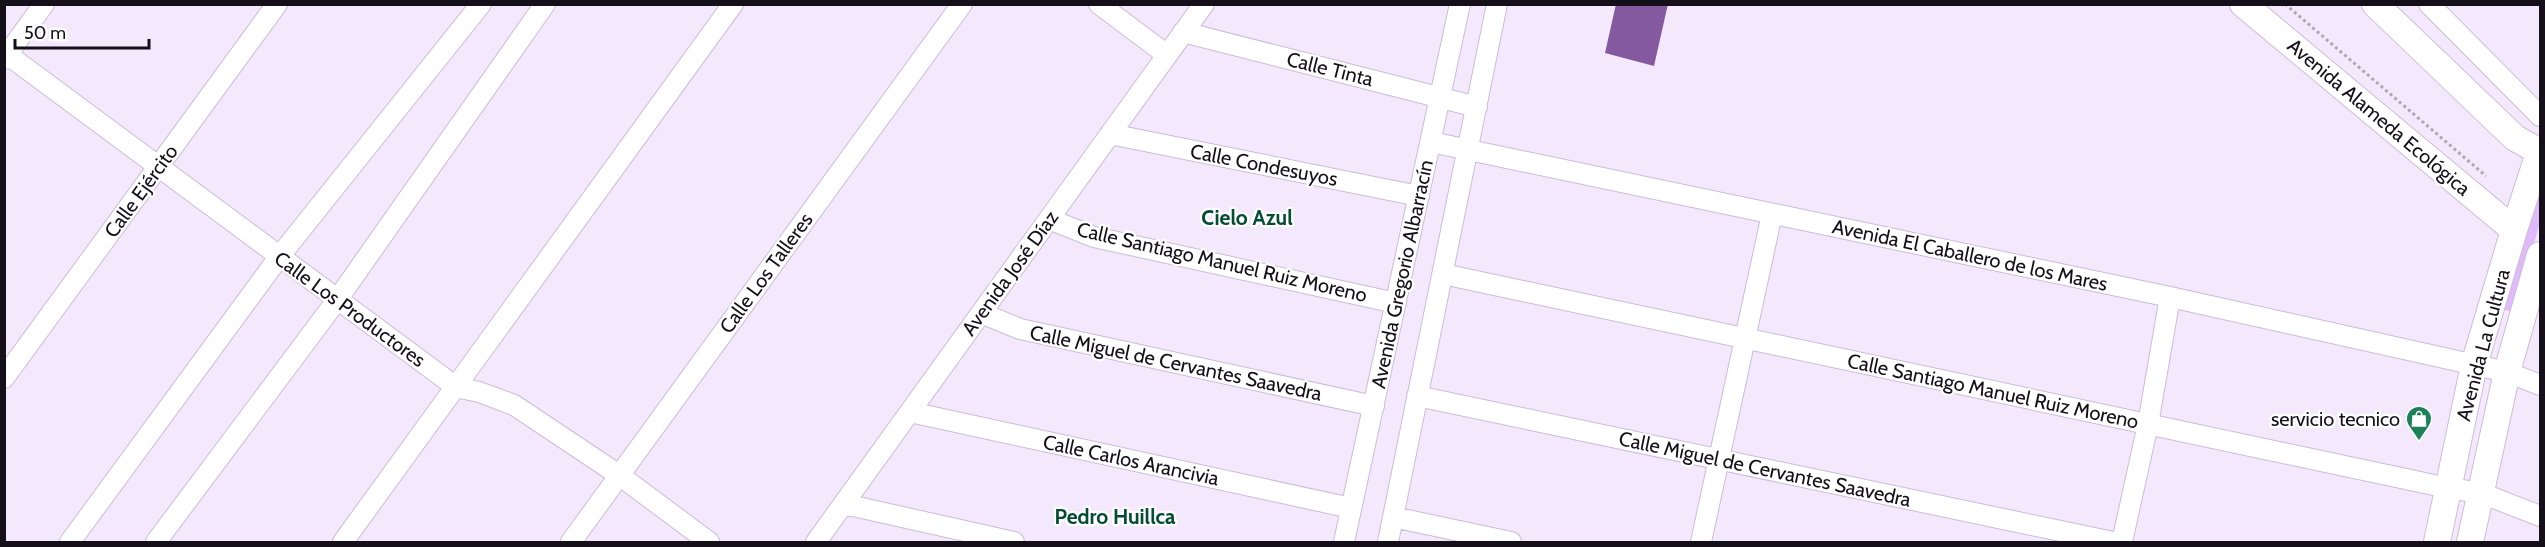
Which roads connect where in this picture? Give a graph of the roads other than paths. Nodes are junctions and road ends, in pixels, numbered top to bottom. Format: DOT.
graph roads {
  1 [pos="44,4"];
  2 [pos="277,4"];
  3 [pos="481,4"];
  4 [pos="545,4"];
  5 [pos="733,4"];
  6 [pos="962,4"];
  7 [pos="1099,4"];
  8 [pos="1204,4"];
  9 [pos="1460,4"];
  10 [pos="1497,4"];
  11 [pos="2243,4"];
  12 [pos="2375,4"];
  13 [pos="2429,4"];
  14 [pos="1183,32"];
  15 [pos="6,55"];
  16 [pos="1167,55"];
  17 [pos="1440,98"];
  18 [pos="1477,106"];
  19 [pos="2541,116"];
  20 [pos="1110,134"];
  21 [pos="1431,142"];
  22 [pos="1468,148"];
  23 [pos="2540,151"];
  24 [pos="159,167"];
  25 [pos="1419,196"];
  26 [pos="1772,214"];
  27 [pos="1048,219"];
  28 [pos="2514,230"];
  29 [pos="2541,255"];
  30 [pos="279,257"];
  31 [pos="1443,274"];
  32 [pos="2170,297"];
  33 [pos="337,300"];
  34 [pos="1396,303"];
  35 [pos="981,313"];
  36 [pos="1745,338"];
  37 [pos="2474,365"];
  38 [pos="2507,372"];
  39 [pos="4,378"];
  40 [pos="2541,385"];
  41 [pos="456,387"];
  42 [pos="1418,396"];
  43 [pos="1374,406"];
  44 [pos="910,412"];
  45 [pos="2148,424"];
  46 [pos="1719,460"];
  47 [pos="619,475"];
  48 [pos="2448,488"];
  49 [pos="2481,493"];
  50 [pos="844,504"];
  51 [pos="1351,508"];
  52 [pos="2541,516"];
  53 [pos="1393,517"];
  54 [pos="70,543"];
  55 [pos="156,543"];
  56 [pos="344,543"];
  57 [pos="571,543"];
  58 [pos="709,543"];
  59 [pos="816,543"];
  60 [pos="1014,543"];
  61 [pos="1344,543"];
  62 [pos="1388,543"];
  63 [pos="1511,543"];
  64 [pos="1701,543"];
  65 [pos="2113,543"];
  66 [pos="2122,543"];
  67 [pos="2437,543"];
  68 [pos="2470,543"];
  1 -- 15 [label="street"];
  2 -- 24 [label="street, Calle Ejército"];
  3 -- 30 [label="street"];
  4 -- 33 [label="street"];
  5 -- 41 [label="street"];
  6 -- 47 [label="street, Calle Los Talleres"];
  7 -- 16 [label="street"];
  8 -- 14 [label="street, Avenida José Díaz"];
  9 -- 17 [label="street, Avenida Gregorio Albarracín"];
  10 -- 18 [label="street, Avenida Gregorio Albarracín"];
  11 -- 28 [label="main road, Avenida Alameda Ecológica"];
  12 -- 23 [label="main road"];
  13 -- 19 [label="street"];
  14 -- 16 [label="street, Avenida José Díaz"];
  14 -- 17 [label="street, Calle Tinta"];
  15 -- 24 [label="street, Calle Los Productores"];
  16 -- 20 [label="street, Avenida José Díaz"];
  17 -- 18 [label="street, Calle Tinta"];
  17 -- 21 [label="street, Avenida Gregorio Albarracín"];
  18 -- 22 [label="street, Avenida Gregorio Albarracín"];
  20 -- 25 [label="street, Calle Condesuyos"];
  20 -- 27 [label="street, Avenida José Díaz"];
  21 -- 22 [label="street, Avenida El Caballero de los Mares"];
  21 -- 25 [label="street, Avenida Gregorio Albarracín"];
  22 -- 26 [label="street, Avenida El Caballero de los Mares"];
  22 -- 31 [label="street, Avenida Gregorio Albarracín"];
  23 -- 28 [label="main road, Avenida La Cultura"];
  24 -- 30 [label="street, Calle Los Productores"];
  24 -- 39 [label="street, Calle Ejército"];
  25 -- 34 [label="street, Avenida Gregorio Albarracín"];
  26 -- 32 [label="street, Avenida El Caballero de los Mares"];
  26 -- 36 [label="street"];
  27 -- 34 [label="street, Calle Santiago Manuel Ruiz Moreno"];
  27 -- 35 [label="street, Avenida José Díaz"];
  28 -- 37 [label="main road, Avenida La Cultura"];
  29 -- 38 [label="main road, Avenida La Cultura"];
  30 -- 33 [label="street, Calle Los Productores"];
  30 -- 54 [label="street"];
  31 -- 36 [label="street, Calle Santiago Manuel Ruiz Moreno"];
  31 -- 42 [label="street, Avenida Gregorio Albarracín"];
  32 -- 37 [label="street, Avenida El Caballero de los Mares"];
  32 -- 45 [label="street"];
  33 -- 41 [label="street, Calle Los Productores"];
  33 -- 55 [label="street"];
  34 -- 43 [label="street, Avenida Gregorio Albarracín"];
  35 -- 43 [label="street, Calle Miguel de Cervantes Saavedra"];
  35 -- 44 [label="street, Avenida José Díaz"];
  36 -- 45 [label="street, Calle Santiago Manuel Ruiz Moreno"];
  36 -- 46 [label="street"];
  37 -- 38 [label="street, Avenida El Caballero de los Mares"];
  37 -- 48 [label="main road, Avenida La Cultura"];
  38 -- 40 [label="street"];
  38 -- 49 [label="main road, Avenida La Cultura"];
  41 -- 47 [label="street, Calle Los Productores"];
  41 -- 56 [label="street"];
  42 -- 46 [label="street, Calle Miguel de Cervantes Saavedra"];
  42 -- 53 [label="street, Avenida Gregorio Albarracín"];
  43 -- 51 [label="street, Avenida Gregorio Albarracín"];
  44 -- 50 [label="street, Avenida José Díaz"];
  44 -- 51 [label="street, Calle Carlos Arancivia"];
  45 -- 48 [label="street, Calle Santiago Manuel Ruiz Moreno"];
  45 -- 66 [label="street"];
  46 -- 64 [label="street"];
  46 -- 65 [label="street, Calle Miguel de Cervantes Saavedra"];
  47 -- 57 [label="street, Calle Los Talleres"];
  47 -- 58 [label="street, Calle Los Productores"];
  48 -- 49 [label="street, Calle Santiago Manuel Ruiz Moreno"];
  48 -- 67 [label="main road, Avenida La Cultura"];
  49 -- 52 [label="street, Calle Santiago Manuel Ruiz Moreno"];
  49 -- 68 [label="main road, Avenida La Cultura"];
  50 -- 59 [label="street, Avenida José Díaz"];
  50 -- 60 [label="street"];
  51 -- 61 [label="street, Avenida Gregorio Albarracín"];
  53 -- 62 [label="street, Avenida Gregorio Albarracín"];
  53 -- 63 [label="street"];
}
